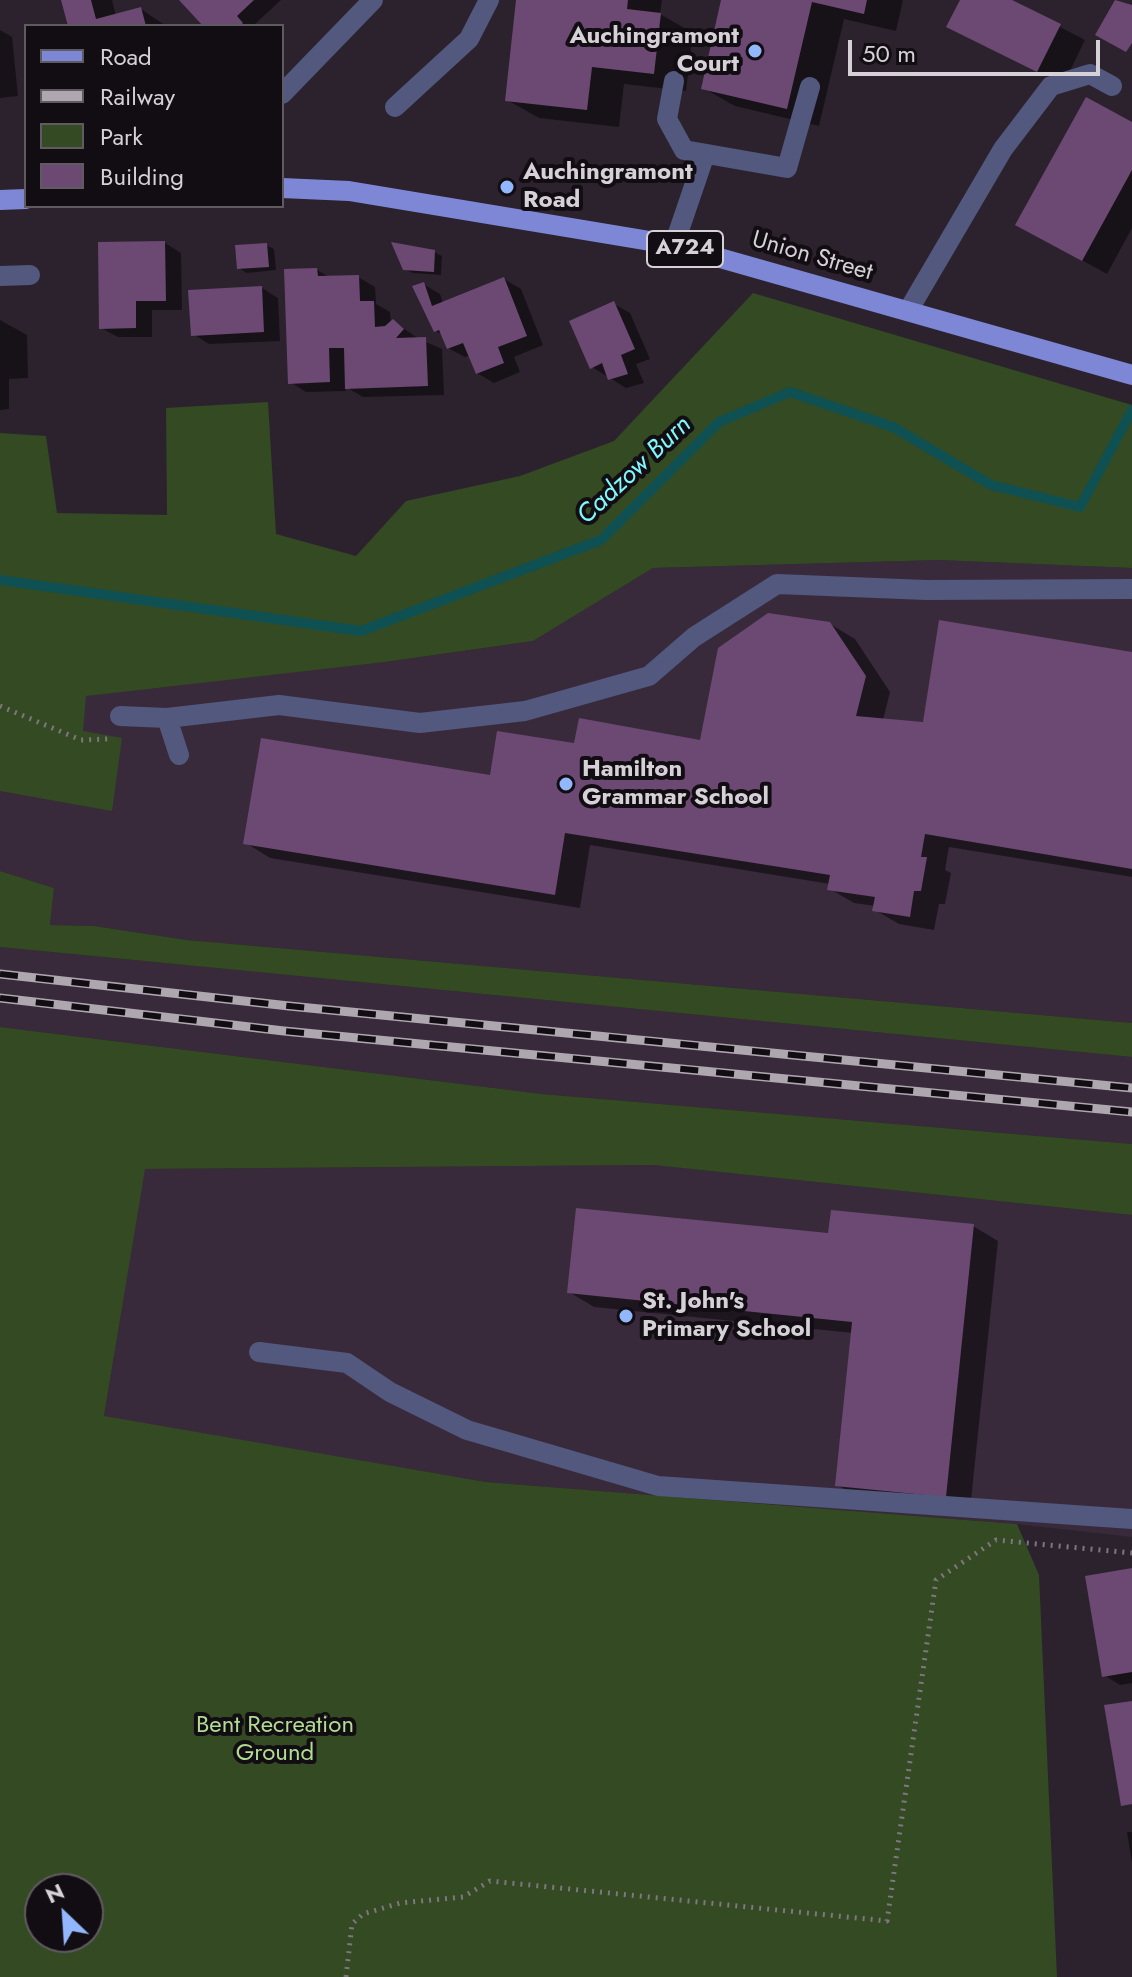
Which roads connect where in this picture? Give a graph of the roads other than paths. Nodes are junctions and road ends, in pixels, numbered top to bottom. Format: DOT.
graph roads {
  1 [pos="373,0"];
  2 [pos="489,0"];
  3 [pos="674,81"];
  4 [pos="1112,86"];
  5 [pos="810,87"];
  6 [pos="284,92"];
  7 [pos="395,107"];
  8 [pos="705,154"];
  9 [pos="284,188"];
  10 [pos="24,199"];
  11 [pos="0,200"];
  12 [pos="674,245"];
  13 [pos="30,275"];
  14 [pos="0,276"];
  15 [pos="908,311"];
  16 [pos="1132,375"];
  17 [pos="1132,589"];
  18 [pos="120,716"];
  19 [pos="167,718"];
  20 [pos="179,755"];
  21 [pos="259,1352"];
  22 [pos="1132,1519"];
  1 -- 6 [label="street"];
  2 -- 7 [label="street"];
  3 -- 8 [label="street"];
  4 -- 15 [label="street"];
  5 -- 8 [label="street"];
  8 -- 12 [label="street"];
  9 -- 12 [label="main road, Union Street / A724"];
  10 -- 11 [label="main road"];
  12 -- 15 [label="main road, Union Street / A724"];
  13 -- 14 [label="street"];
  15 -- 16 [label="main road, Union Street / A724"];
  17 -- 19 [label="street"];
  18 -- 19 [label="street"];
  19 -- 20 [label="street"];
  21 -- 22 [label="street"];
}
